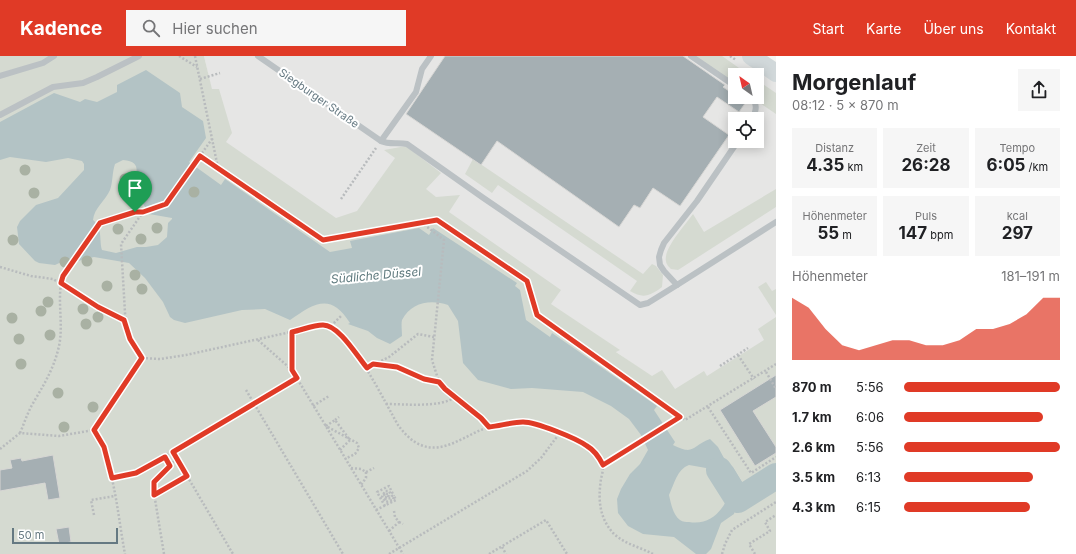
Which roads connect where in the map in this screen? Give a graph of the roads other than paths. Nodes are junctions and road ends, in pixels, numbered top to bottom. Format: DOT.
graph roads {
  1 [pos="51,56"];
  2 [pos="139,56"];
  3 [pos="258,56"];
  4 [pos="431,56"];
  5 [pos="691,56"];
  6 [pos="751,56"];
  7 [pos="776,73"];
  8 [pos="0,76"];
  9 [pos="728,81"];
  10 [pos="0,115"];
  11 [pos="381,141"];
  12 [pos="733,148"];
  13 [pos="776,222"];
  14 [pos="677,285"];
  1 -- 8 [label="lane"];
  2 -- 10 [label="lane"];
  3 -- 11 [label="lane, Siegburger Straße"];
  4 -- 11 [label="lane"];
  5 -- 9 [label="lane"];
  6 -- 7 [label="main road"];
  11 -- 14 [label="lane"];
  12 -- 14 [label="lane"];
  13 -- 14 [label="lane"];
}
